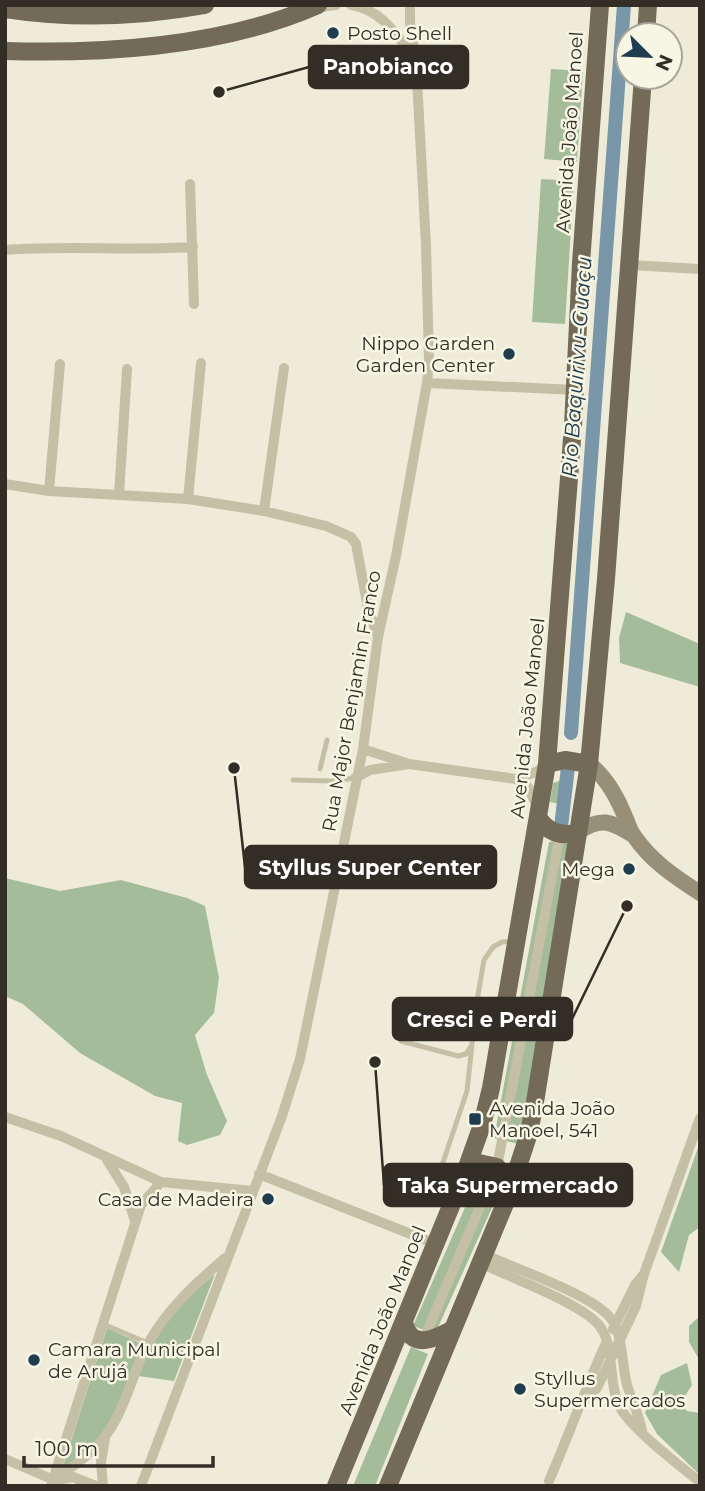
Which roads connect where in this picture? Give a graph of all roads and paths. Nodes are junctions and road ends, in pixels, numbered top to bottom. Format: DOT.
graph roads {
  1 [pos="205,5"];
  2 [pos="337,5"];
  3 [pos="351,5"];
  4 [pos="410,5"];
  5 [pos="600,5"];
  6 [pos="314,7"];
  7 [pos="5,9"];
  8 [pos="5,51"];
  9 [pos="416,61"];
  10 [pos="642,91"];
  11 [pos="190,184"];
  12 [pos="193,247"];
  13 [pos="5,250"];
  14 [pos="630,265"];
  15 [pos="700,269"];
  16 [pos="194,304"];
  17 [pos="201,363"];
  18 [pos="60,364"];
  19 [pos="284,368"];
  20 [pos="127,369"];
  21 [pos="427,383"];
  22 [pos="575,390"];
  23 [pos="5,484"];
  24 [pos="49,491"];
  25 [pos="119,495"];
  26 [pos="188,499"];
  27 [pos="264,511"];
  28 [pos="378,636"];
  29 [pos="327,740"];
  30 [pos="363,749"];
  31 [pos="409,764"];
  32 [pos="547,764"];
  33 [pos="589,764"];
  34 [pos="320,769"];
  35 [pos="355,778"];
  36 [pos="516,779"];
  37 [pos="293,780"];
  38 [pos="539,819"];
  39 [pos="578,832"];
  40 [pos="560,834"];
  41 [pos="633,835"];
  42 [pos="700,893"];
  43 [pos="517,941"];
  44 [pos="401,1041"];
  45 [pos="472,1045"];
  46 [pos="5,1117"];
  47 [pos="700,1118"];
  48 [pos="103,1155"];
  49 [pos="467,1167"];
  50 [pos="497,1167"];
  51 [pos="259,1174"];
  52 [pos="160,1182"];
  53 [pos="253,1191"];
  54 [pos="509,1194"];
  55 [pos="430,1201"];
  56 [pos="135,1222"];
  57 [pos="436,1244"];
  58 [pos="227,1256"];
  59 [pos="482,1259"];
  60 [pos="644,1274"];
  61 [pos="404,1322"];
  62 [pos="103,1324"];
  63 [pos="615,1325"];
  64 [pos="453,1329"];
  65 [pos="423,1340"];
  66 [pos="607,1340"];
  67 [pos="148,1343"];
  68 [pos="620,1344"];
  69 [pos="609,1365"];
  70 [pos="592,1393"];
  71 [pos="617,1401"];
  72 [pos="582,1403"];
  73 [pos="642,1431"];
  74 [pos="107,1433"];
  75 [pos="5,1459"];
  76 [pos="550,1481"];
  77 [pos="700,1482"];
  78 [pos="52,1483"];
  79 [pos="96,1486"];
  80 [pos="103,1486"];
  81 [pos="141,1486"];
  82 [pos="336,1486"];
  83 [pos="388,1486"];
  1 -- 7 [label="main road"];
  2 -- 6 [label="street"];
  3 -- 9 [label="street"];
  4 -- 9 [label="street, Rua Major Benjamin Franco"];
  5 -- 22 [label="main road, Avenida João Manoel"];
  6 -- 8 [label="main road"];
  9 -- 21 [label="street, Rua Major Benjamin Franco"];
  10 -- 14 [label="main road"];
  11 -- 12 [label="street"];
  12 -- 13 [label="street"];
  12 -- 16 [label="street"];
  14 -- 15 [label="street"];
  14 -- 33 [label="main road"];
  17 -- 26 [label="street"];
  18 -- 24 [label="street"];
  19 -- 27 [label="street"];
  20 -- 25 [label="street"];
  21 -- 22 [label="street"];
  21 -- 28 [label="street, Rua Major Benjamin Franco"];
  22 -- 32 [label="main road, Avenida João Manoel"];
  23 -- 24 [label="street"];
  24 -- 25 [label="street"];
  25 -- 26 [label="street"];
  26 -- 27 [label="street"];
  27 -- 28 [label="street"];
  28 -- 30 [label="street, Rua Major Benjamin Franco"];
  29 -- 34 [label="lane"];
  30 -- 31 [label="street"];
  30 -- 35 [label="street, Rua Major Benjamin Franco"];
  31 -- 35 [label="street"];
  31 -- 36 [label="street"];
  32 -- 33 [label="main road"];
  32 -- 36 [label="street"];
  32 -- 38 [label="main road, Avenida João Manoel"];
  33 -- 39 [label="main road"];
  33 -- 41 [label="street"];
  35 -- 37 [label="lane"];
  35 -- 51 [label="street, Rua Major Benjamin Franco"];
  36 -- 38 [label="street"];
  38 -- 40 [label="main road"];
  38 -- 43 [label="main road, Avenida João Manoel"];
  39 -- 40 [label="main road"];
  39 -- 41 [label="street"];
  39 -- 54 [label="main road"];
  40 -- 50 [label="street"];
  41 -- 42 [label="street"];
  43 -- 45 [label="lane"];
  43 -- 49 [label="main road, Avenida João Manoel"];
  44 -- 45 [label="lane"];
  45 -- 55 [label="lane"];
  46 -- 48 [label="street"];
  47 -- 60 [label="street"];
  48 -- 52 [label="street"];
  48 -- 56 [label="street"];
  49 -- 50 [label="main road"];
  49 -- 57 [label="main road, Avenida João Manoel"];
  50 -- 54 [label="main road"];
  50 -- 65 [label="street"];
  51 -- 53 [label="street, Rua Major Benjamin Franco"];
  51 -- 57 [label="street"];
  52 -- 53 [label="street"];
  52 -- 56 [label="street"];
  53 -- 58 [label="street, Rua Major Benjamin Franco"];
  54 -- 59 [label="main road"];
  56 -- 62 [label="street"];
  57 -- 61 [label="main road, Avenida João Manoel"];
  58 -- 67 [label="street"];
  58 -- 81 [label="street, Rua Major Benjamin Franco"];
  59 -- 63 [label="street"];
  59 -- 64 [label="main road"];
  59 -- 66 [label="street"];
  60 -- 63 [label="street"];
  60 -- 68 [label="street"];
  61 -- 65 [label="main road"];
  61 -- 82 [label="main road, Avenida João Manoel"];
  62 -- 67 [label="lane"];
  62 -- 78 [label="street"];
  63 -- 66 [label="street"];
  63 -- 68 [label="street"];
  64 -- 65 [label="main road"];
  64 -- 83 [label="main road"];
  66 -- 69 [label="street"];
  66 -- 72 [label="street"];
  67 -- 74 [label="street"];
  68 -- 69 [label="street"];
  68 -- 73 [label="street"];
  69 -- 70 [label="street"];
  69 -- 71 [label="street"];
  70 -- 71 [label="street"];
  70 -- 72 [label="street"];
  71 -- 73 [label="street"];
  72 -- 76 [label="street"];
  73 -- 77 [label="street"];
  74 -- 78 [label="street"];
  74 -- 80 [label="street"];
  75 -- 78 [label="street"];
  78 -- 79 [label="street"];
}
